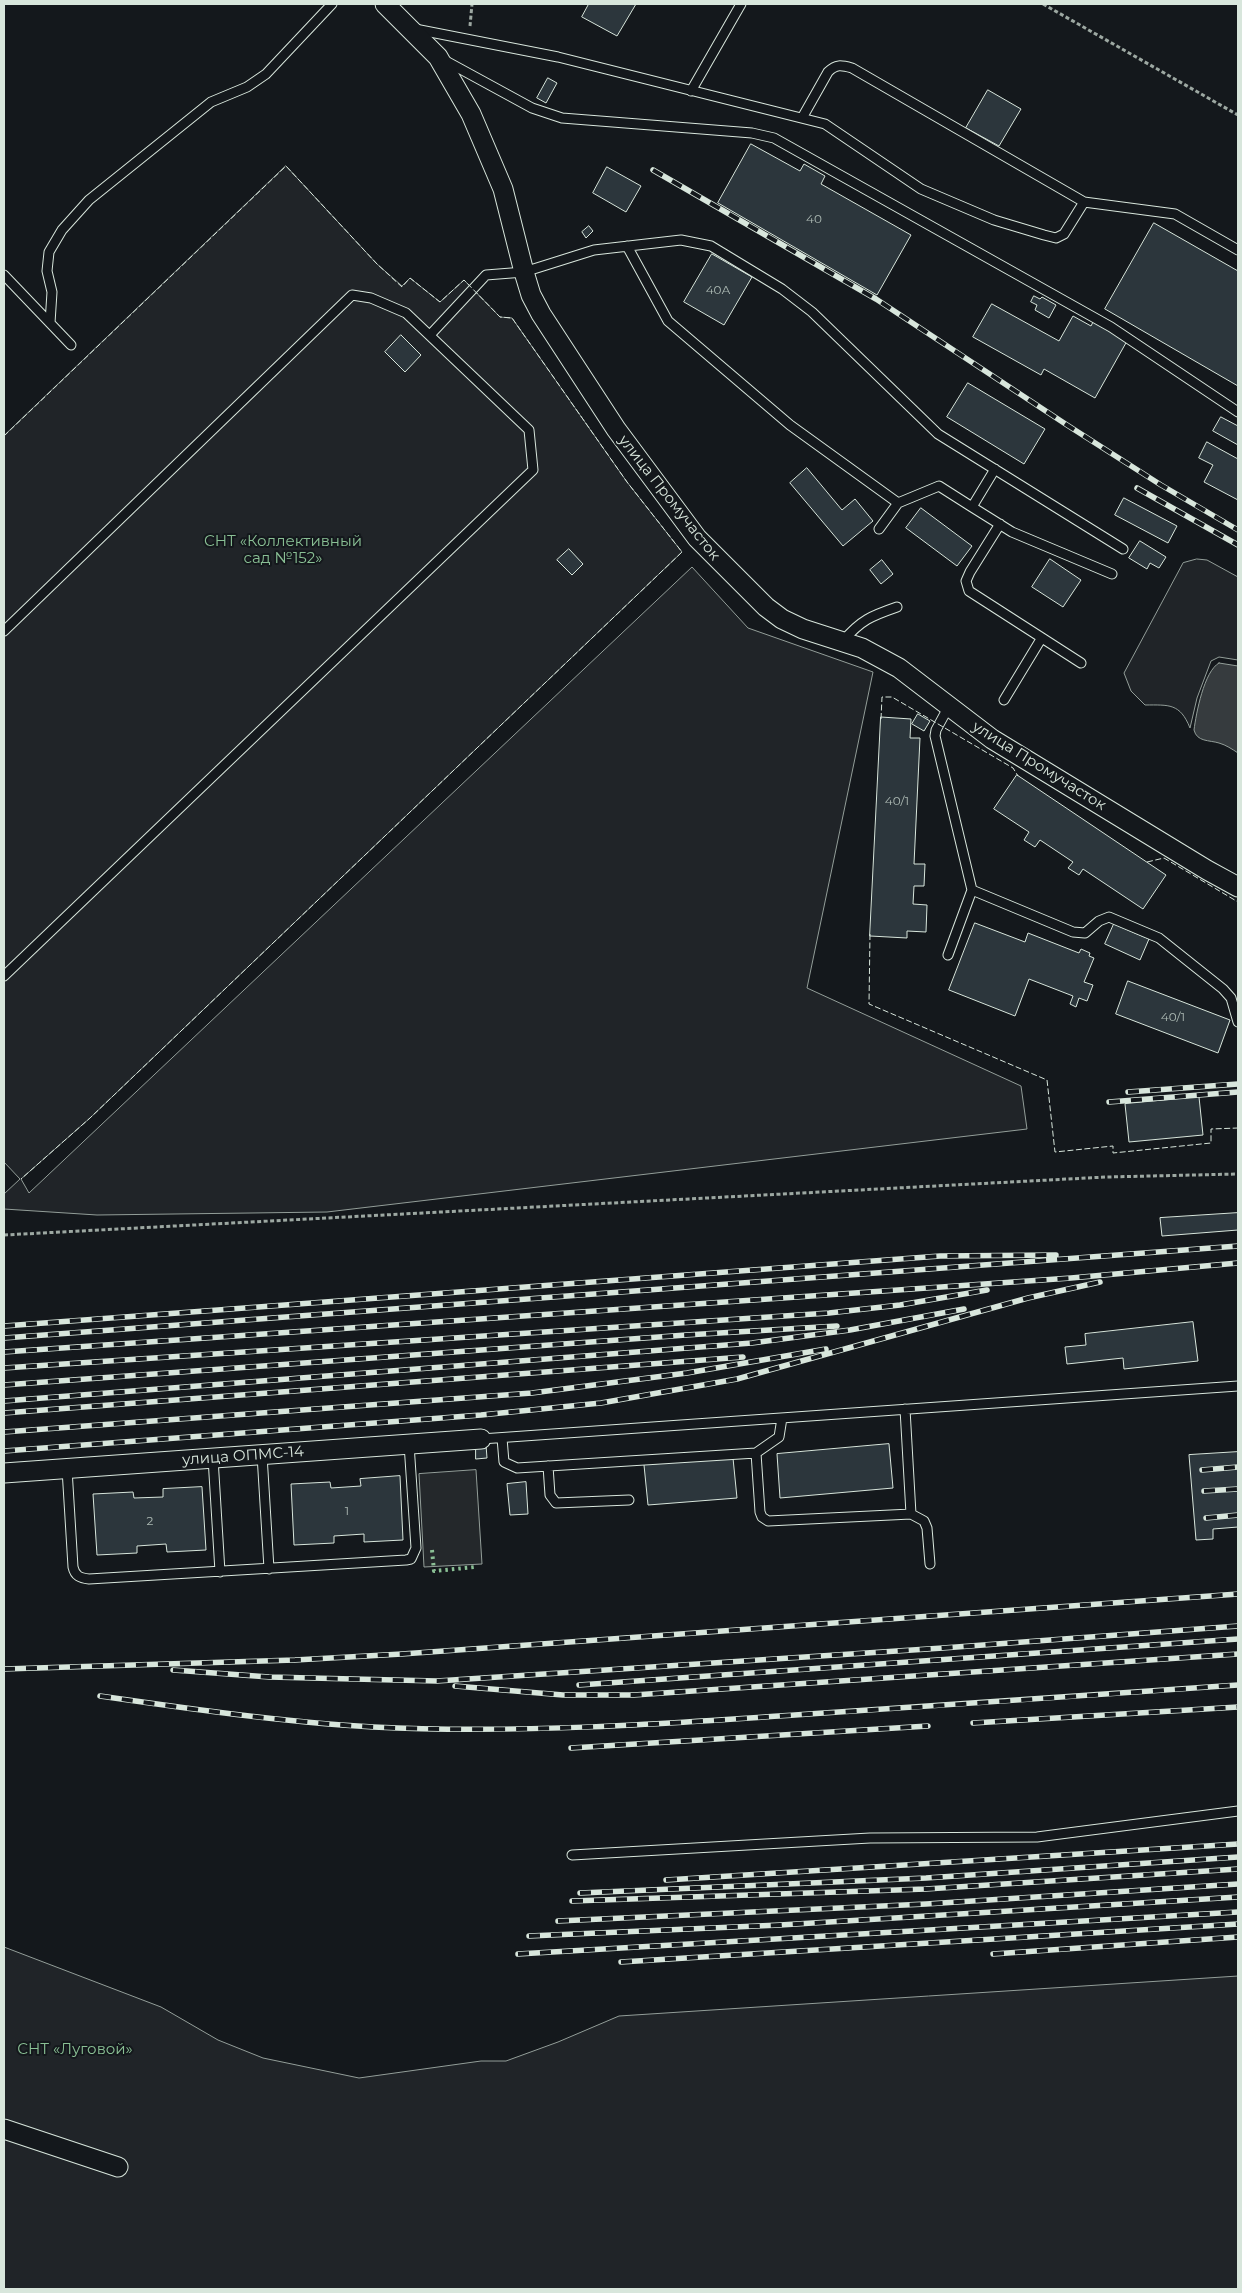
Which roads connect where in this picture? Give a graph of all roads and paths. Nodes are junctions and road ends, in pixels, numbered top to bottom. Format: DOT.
graph roads {
  1 [pos="332,4"];
  2 [pos="385,4"];
  3 [pos="472,4"];
  4 [pos="741,4"];
  5 [pos="1043,4"];
  6 [pos="411,28"];
  7 [pos="469,40"];
  8 [pos="438,57"];
  9 [pos="691,90"];
  10 [pos="1238,115"];
  11 [pos="802,118"];
  12 [pos="1084,202"];
  13 [pos="627,246"];
  14 [pos="1238,250"];
  15 [pos="524,272"];
  16 [pos="4,275"];
  17 [pos="50,323"];
  18 [pos="430,335"];
  19 [pos="71,345"];
  20 [pos="1238,412"];
  21 [pos="995,469"];
  22 [pos="898,503"];
  23 [pos="972,506"];
  24 [pos="1000,524"];
  25 [pos="879,529"];
  26 [pos="1123,549"];
  27 [pos="1112,574"];
  28 [pos="897,608"];
  29 [pos="4,631"];
  30 [pos="1042,639"];
  31 [pos="843,641"];
  32 [pos="1081,663"];
  33 [pos="1004,700"];
  34 [pos="949,706"];
  35 [pos="1238,887"];
  36 [pos="972,890"];
  37 [pos="948,955"];
  38 [pos="4,976"];
  39 [pos="1238,1022"];
  40 [pos="1238,1174"];
  41 [pos="4,1235"];
  42 [pos="1238,1386"];
  43 [pos="905,1409"];
  44 [pos="782,1418"];
  45 [pos="502,1438"];
  46 [pos="481,1439"];
  47 [pos="409,1444"];
  48 [pos="756,1453"];
  49 [pos="262,1455"];
  50 [pos="213,1458"];
  51 [pos="548,1466"];
  52 [pos="67,1468"];
  53 [pos="4,1473"];
  54 [pos="629,1500"];
  55 [pos="912,1514"];
  56 [pos="930,1564"];
  57 [pos="269,1569"];
  58 [pos="220,1572"];
  59 [pos="1238,1811"];
  60 [pos="572,1855"];
  61 [pos="4,2129"];
  62 [pos="118,2167"];
  1 -- 17 [label="lane"];
  2 -- 6 [label="street, улица Промучасток"];
  3 -- 7 [label="path"];
  4 -- 9 [label="lane"];
  5 -- 10 [label="path"];
  6 -- 7 [label="lane"];
  6 -- 8 [label="street, улица Промучасток"];
  7 -- 9 [label="lane"];
  8 -- 15 [label="street, улица Промучасток"];
  8 -- 20 [label="lane"];
  9 -- 11 [label="lane"];
  11 -- 12 [label="lane"];
  11 -- 12 [label="lane"];
  12 -- 14 [label="lane"];
  13 -- 15 [label="lane"];
  13 -- 21 [label="lane"];
  13 -- 22 [label="lane"];
  15 -- 18 [label="lane"];
  15 -- 31 [label="street, улица Промучасток"];
  16 -- 17 [label="lane"];
  17 -- 19 [label="lane"];
  18 -- 29 [label="lane"];
  18 -- 38 [label="lane"];
  21 -- 23 [label="lane"];
  21 -- 26 [label="lane"];
  22 -- 23 [label="lane"];
  22 -- 25 [label="lane"];
  23 -- 24 [label="lane"];
  24 -- 27 [label="lane"];
  24 -- 30 [label="lane"];
  28 -- 31 [label="lane"];
  30 -- 32 [label="lane"];
  30 -- 33 [label="lane"];
  31 -- 34 [label="street, улица Промучасток"];
  34 -- 35 [label="street, улица Промучасток"];
  34 -- 36 [label="lane"];
  36 -- 37 [label="lane"];
  36 -- 39 [label="lane"];
  40 -- 41 [label="path"];
  42 -- 43 [label="lane"];
  43 -- 44 [label="lane"];
  43 -- 55 [label="lane"];
  44 -- 45 [label="lane"];
  44 -- 48 [label="lane"];
  45 -- 46 [label="lane"];
  45 -- 51 [label="lane"];
  46 -- 47 [label="street, улица ОПМС-14"];
  47 -- 49 [label="street, улица ОПМС-14"];
  47 -- 57 [label="lane"];
  48 -- 51 [label="lane"];
  48 -- 55 [label="lane"];
  49 -- 50 [label="street, улица ОПМС-14"];
  49 -- 57 [label="lane"];
  50 -- 52 [label="street, улица ОПМС-14"];
  50 -- 58 [label="lane"];
  51 -- 54 [label="lane"];
  52 -- 53 [label="street, улица ОПМС-14"];
  52 -- 58 [label="lane"];
  55 -- 56 [label="lane"];
  57 -- 58 [label="lane"];
  59 -- 60 [label="lane"];
  61 -- 62 [label="street"];
}
